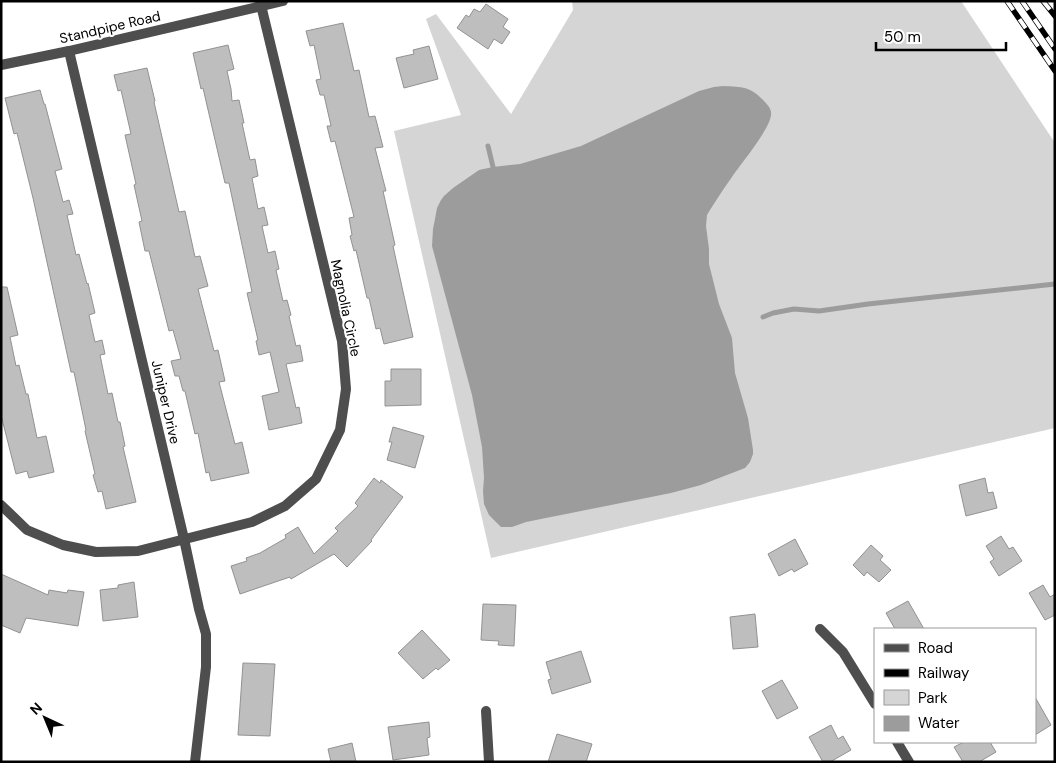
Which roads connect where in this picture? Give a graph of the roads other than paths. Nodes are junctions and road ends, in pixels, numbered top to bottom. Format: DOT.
graph roads {
  1 [pos="283,1"];
  2 [pos="260,4"];
  3 [pos="68,51"];
  4 [pos="1,64"];
  5 [pos="1,505"];
  6 [pos="184,539"];
  7 [pos="820,629"];
  8 [pos="874,702"];
  9 [pos="486,711"];
  10 [pos="898,743"];
  11 [pos="195,762"];
  12 [pos="489,762"];
  13 [pos="909,762"];
  1 -- 2 [label="street, Standpipe Road"];
  2 -- 3 [label="street, Standpipe Road"];
  2 -- 6 [label="street, Magnolia Circle"];
  3 -- 4 [label="street, Standpipe Road"];
  3 -- 6 [label="street, Juniper Drive"];
  5 -- 6 [label="street, Magnolia Circle"];
  6 -- 11 [label="street, Juniper Drive"];
  7 -- 8 [label="street"];
  9 -- 12 [label="street"];
  10 -- 13 [label="street"];
}
